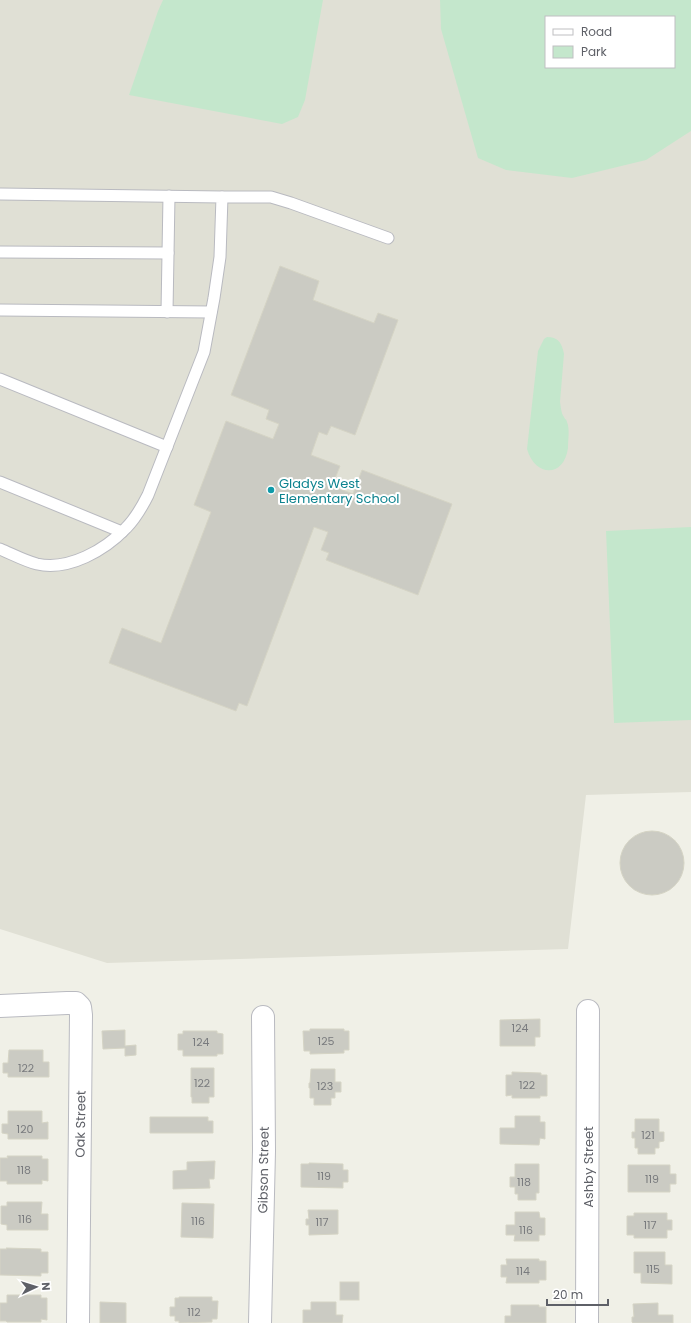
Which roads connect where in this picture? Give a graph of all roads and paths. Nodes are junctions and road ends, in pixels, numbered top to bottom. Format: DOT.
graph roads {
  1 [pos="0,194"];
  2 [pos="169,196"];
  3 [pos="222,197"];
  4 [pos="388,238"];
  5 [pos="0,252"];
  6 [pos="168,253"];
  7 [pos="0,310"];
  8 [pos="167,312"];
  9 [pos="212,312"];
  10 [pos="0,379"];
  11 [pos="167,447"];
  12 [pos="0,482"];
  13 [pos="122,532"];
  14 [pos="0,549"];
  15 [pos="0,1006"];
  16 [pos="588,1011"];
  17 [pos="263,1017"];
  18 [pos="78,1323"];
  19 [pos="260,1323"];
  20 [pos="587,1323"];
  1 -- 2 [label="lane"];
  2 -- 3 [label="lane"];
  2 -- 6 [label="lane"];
  3 -- 4 [label="lane"];
  3 -- 9 [label="lane"];
  5 -- 6 [label="lane"];
  6 -- 8 [label="lane"];
  7 -- 8 [label="lane"];
  8 -- 9 [label="lane"];
  9 -- 11 [label="lane"];
  10 -- 11 [label="lane"];
  11 -- 13 [label="lane"];
  12 -- 13 [label="lane"];
  13 -- 14 [label="lane"];
  15 -- 18 [label="street, Oak Street"];
  16 -- 20 [label="street, Ashby Street"];
  17 -- 19 [label="street, Gibson Street"];
}
